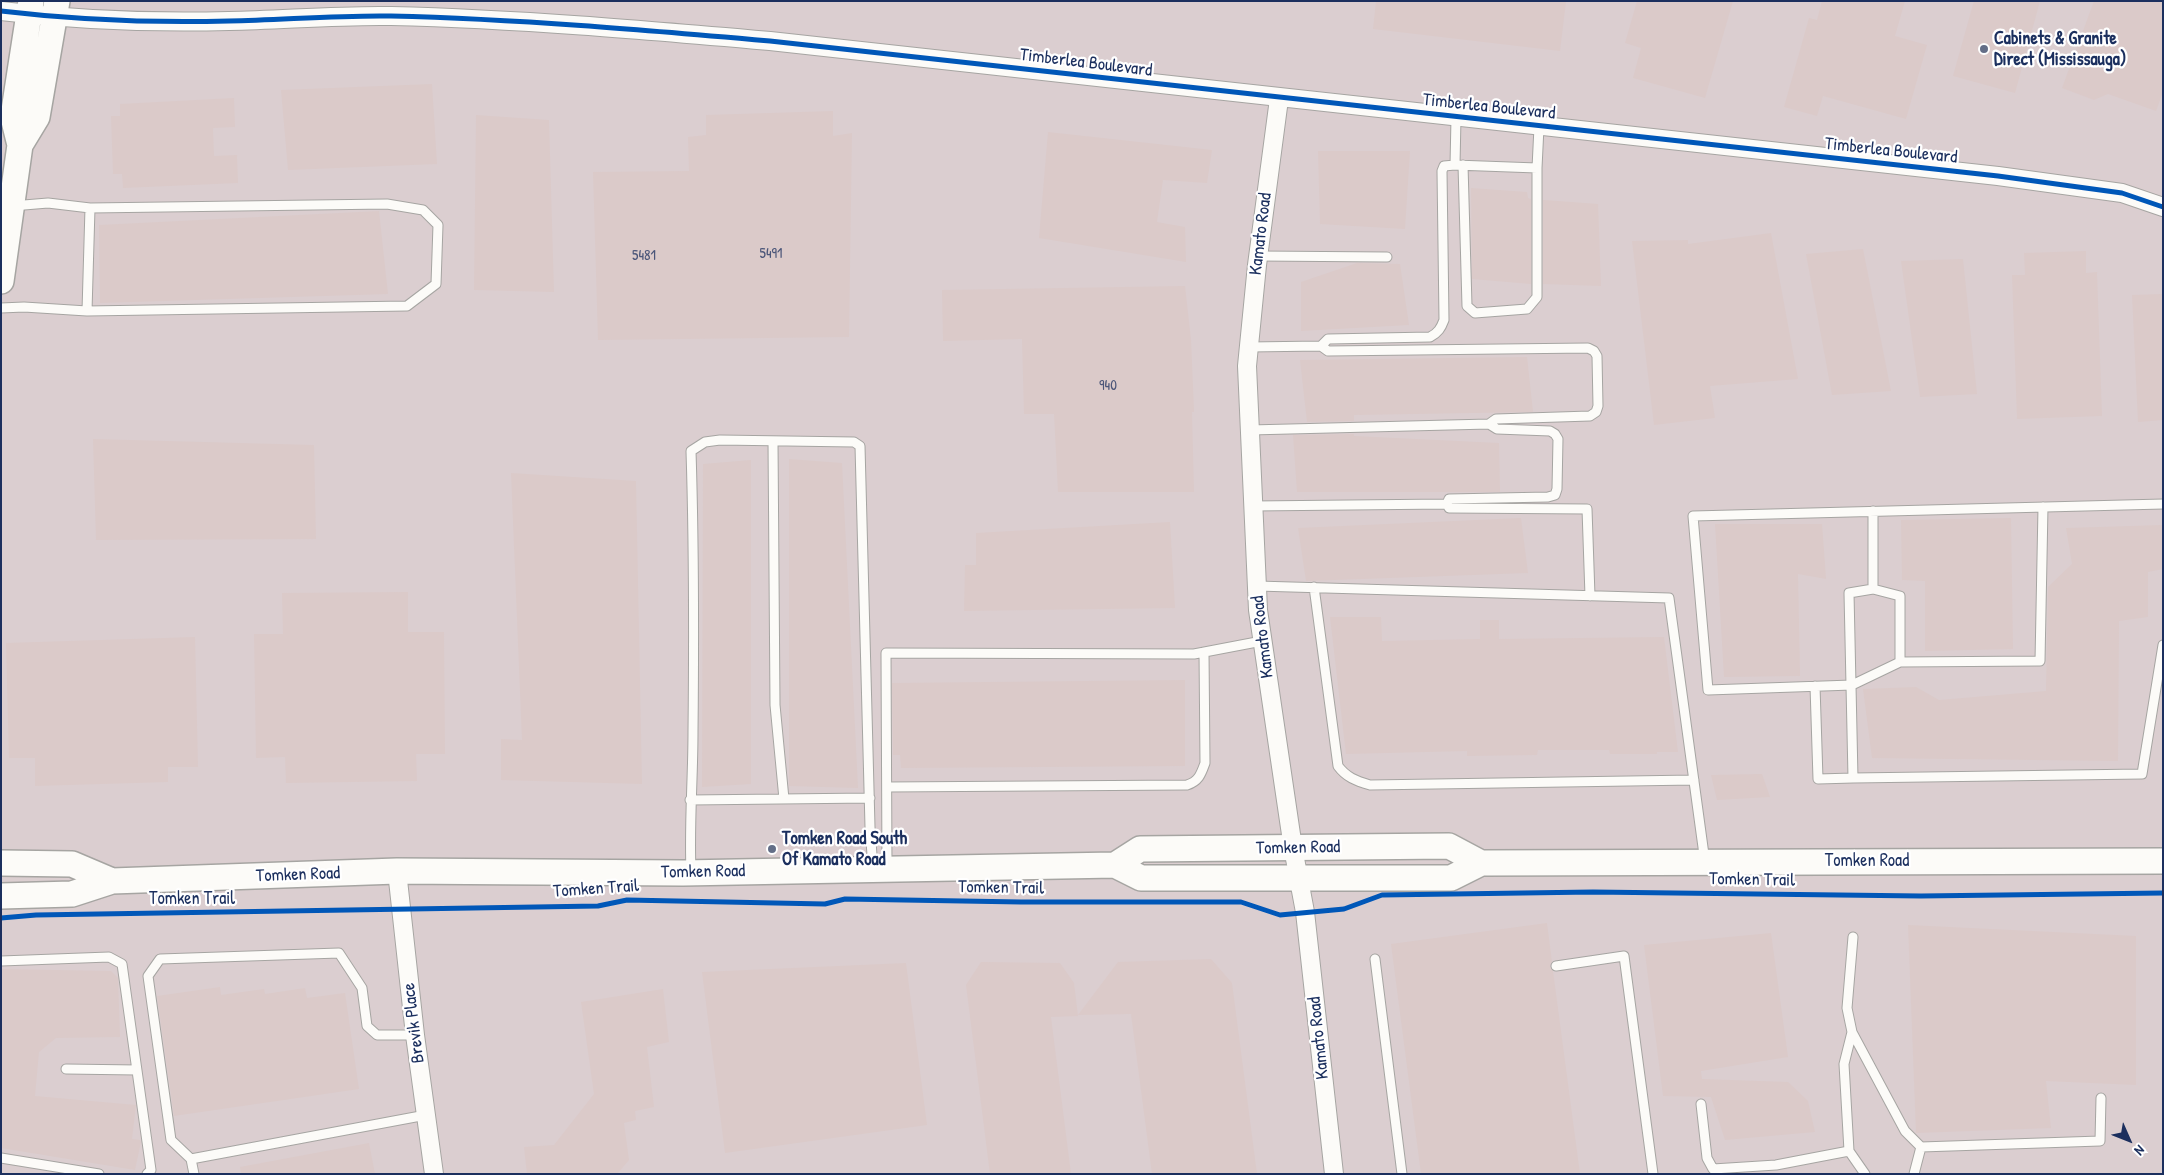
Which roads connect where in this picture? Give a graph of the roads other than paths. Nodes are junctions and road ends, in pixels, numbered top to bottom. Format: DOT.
graph roads {
  1 [pos="30,8"];
  2 [pos="56,9"];
  3 [pos="1,11"];
  4 [pos="1279,98"];
  5 [pos="1456,118"];
  6 [pos="1539,127"];
  7 [pos="20,145"];
  8 [pos="1459,165"];
  9 [pos="1537,168"];
  10 [pos="12,206"];
  11 [pos="2163,207"];
  12 [pos="90,208"];
  13 [pos="1258,256"];
  14 [pos="1387,257"];
  15 [pos="1,281"];
  16 [pos="1,308"];
  17 [pos="87,311"];
  18 [pos="1322,346"];
  19 [pos="1249,347"];
  20 [pos="1489,424"];
  21 [pos="1250,430"];
  22 [pos="773,441"];
  23 [pos="1446,504"];
  24 [pos="2163,504"];
  25 [pos="1253,506"];
  26 [pos="2043,507"];
  27 [pos="1873,511"];
  28 [pos="1256,586"];
  29 [pos="1314,587"];
  30 [pos="1873,589"];
  31 [pos="1590,596"];
  32 [pos="1262,641"];
  33 [pos="2163,647"];
  34 [pos="1204,652"];
  35 [pos="1900,662"];
  36 [pos="1850,685"];
  37 [pos="1815,686"];
  38 [pos="1853,778"];
  39 [pos="1694,780"];
  40 [pos="887,787"];
  41 [pos="870,798"];
  42 [pos="784,799"];
  43 [pos="690,800"];
  44 [pos="1293,848"];
  45 [pos="2163,861"];
  46 [pos="1481,862"];
  47 [pos="1705,862"];
  48 [pos="1,863"];
  49 [pos="1115,865"];
  50 [pos="880,869"];
  51 [pos="397,872"];
  52 [pos="692,873"];
  53 [pos="1298,878"];
  54 [pos="112,881"];
  55 [pos="1,896"];
  56 [pos="1853,937"];
  57 [pos="1375,959"];
  58 [pos="1,961"];
  59 [pos="1556,966"];
  60 [pos="1852,1032"];
  61 [pos="415,1035"];
  62 [pos="66,1069"];
  63 [pos="137,1070"];
  64 [pos="2101,1098"];
  65 [pos="1701,1104"];
  66 [pos="426,1115"];
  67 [pos="1921,1147"];
  68 [pos="1849,1151"];
  69 [pos="1,1158"];
  70 [pos="191,1159"];
  71 [pos="99,1174"];
  72 [pos="147,1174"];
  73 [pos="194,1174"];
  74 [pos="434,1174"];
  75 [pos="1334,1174"];
  76 [pos="1402,1174"];
  77 [pos="1654,1174"];
  78 [pos="1865,1174"];
  79 [pos="1914,1174"];
  1 -- 2 [label="street, Timberlea Boulevard"];
  1 -- 3 [label="street, Timberlea Boulevard"];
  1 -- 7 [label="main road"];
  2 -- 4 [label="street, Timberlea Boulevard"];
  2 -- 7 [label="main road"];
  4 -- 5 [label="street, Timberlea Boulevard"];
  4 -- 13 [label="street, Kamato Road"];
  5 -- 6 [label="street, Timberlea Boulevard"];
  5 -- 8 [label="lane"];
  6 -- 9 [label="lane"];
  6 -- 11 [label="street, Timberlea Boulevard"];
  7 -- 10 [label="main road"];
  8 -- 9 [label="lane"];
  8 -- 9 [label="lane"];
  8 -- 18 [label="lane"];
  10 -- 12 [label="lane"];
  10 -- 15 [label="main road"];
  12 -- 17 [label="lane"];
  12 -- 17 [label="lane"];
  13 -- 14 [label="lane"];
  13 -- 19 [label="street, Kamato Road"];
  16 -- 17 [label="lane"];
  18 -- 19 [label="lane"];
  18 -- 20 [label="lane"];
  19 -- 21 [label="street, Kamato Road"];
  20 -- 21 [label="lane"];
  20 -- 23 [label="lane"];
  21 -- 25 [label="street, Kamato Road"];
  22 -- 41 [label="lane"];
  22 -- 42 [label="lane"];
  22 -- 43 [label="lane"];
  23 -- 25 [label="lane"];
  23 -- 31 [label="lane"];
  24 -- 26 [label="lane"];
  25 -- 28 [label="street, Kamato Road"];
  26 -- 27 [label="lane"];
  26 -- 35 [label="lane"];
  27 -- 30 [label="lane"];
  27 -- 37 [label="lane"];
  28 -- 29 [label="lane"];
  28 -- 32 [label="street, Kamato Road"];
  29 -- 31 [label="lane"];
  29 -- 39 [label="lane"];
  30 -- 35 [label="lane"];
  30 -- 36 [label="lane"];
  31 -- 39 [label="lane"];
  32 -- 34 [label="lane"];
  32 -- 44 [label="street, Kamato Road"];
  33 -- 38 [label="lane"];
  34 -- 40 [label="lane"];
  34 -- 40 [label="lane"];
  35 -- 36 [label="lane"];
  36 -- 37 [label="lane"];
  36 -- 38 [label="lane"];
  37 -- 38 [label="lane"];
  39 -- 47 [label="lane"];
  40 -- 50 [label="lane"];
  41 -- 42 [label="lane"];
  41 -- 50 [label="lane"];
  42 -- 43 [label="lane"];
  43 -- 52 [label="lane"];
  44 -- 46 [label="main road, Tomken Road"];
  44 -- 49 [label="main road, Tomken Road"];
  44 -- 53 [label="street, Kamato Road"];
  45 -- 47 [label="main road, Tomken Road"];
  46 -- 47 [label="main road, Tomken Road"];
  46 -- 53 [label="main road, Tomken Road"];
  48 -- 54 [label="main road, Tomken Road"];
  49 -- 50 [label="main road, Tomken Road"];
  49 -- 53 [label="main road, Tomken Road"];
  50 -- 52 [label="main road, Tomken Road"];
  51 -- 52 [label="main road, Tomken Road"];
  51 -- 54 [label="main road, Tomken Road"];
  51 -- 61 [label="street, Brevik Place"];
  53 -- 75 [label="street, Kamato Road"];
  54 -- 55 [label="main road, Tomken Road"];
  56 -- 60 [label="lane"];
  57 -- 76 [label="lane"];
  58 -- 63 [label="lane"];
  59 -- 77 [label="lane"];
  60 -- 67 [label="lane"];
  60 -- 68 [label="lane"];
  61 -- 66 [label="street, Brevik Place"];
  61 -- 70 [label="lane"];
  62 -- 63 [label="lane"];
  63 -- 72 [label="lane"];
  64 -- 67 [label="lane"];
  65 -- 68 [label="lane"];
  66 -- 70 [label="lane"];
  66 -- 74 [label="street, Brevik Place"];
  67 -- 79 [label="lane"];
  68 -- 78 [label="lane"];
  69 -- 71 [label="lane"];
  70 -- 73 [label="lane"];
}
